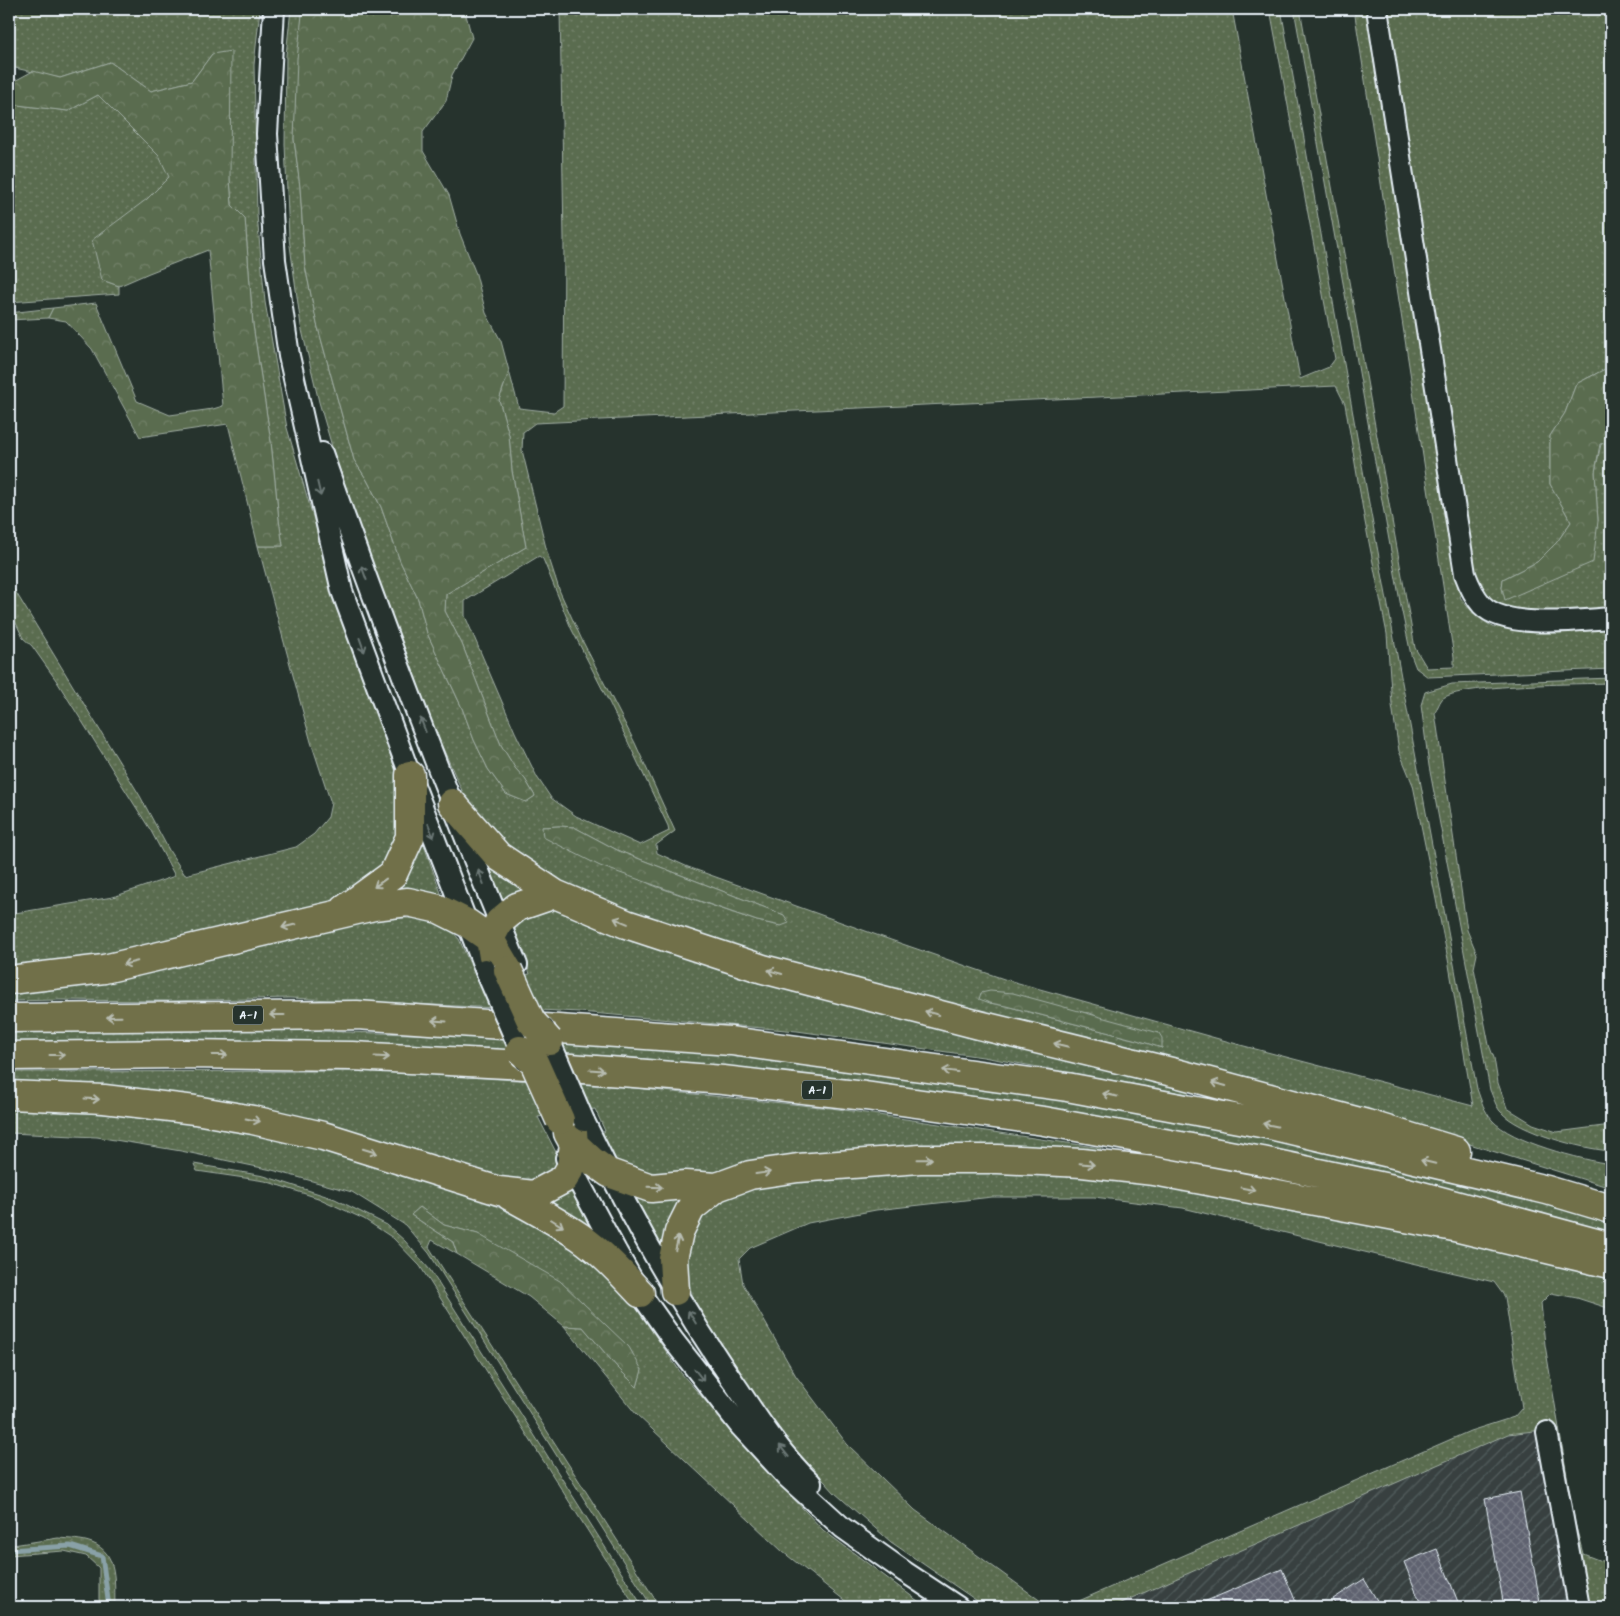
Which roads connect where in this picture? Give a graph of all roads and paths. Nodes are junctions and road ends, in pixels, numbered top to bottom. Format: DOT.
graph roads {
  1 [pos="274,9"];
  2 [pos="1377,9"];
  3 [pos="289,356"];
  4 [pos="1611,618"];
  5 [pos="410,775"];
  6 [pos="452,803"];
  7 [pos="555,894"];
  8 [pos="336,915"];
  9 [pos="467,923"];
  10 [pos="495,931"];
  11 [pos="502,969"];
  12 [pos="9,980"];
  13 [pos="9,1018"];
  14 [pos="9,1056"];
  15 [pos="9,1095"];
  16 [pos="568,1132"];
  17 [pos="609,1173"];
  18 [pos="716,1187"];
  19 [pos="1547,1190"];
  20 [pos="499,1191"];
  21 [pos="1611,1209"];
  22 [pos="1611,1247"];
  23 [pos="1611,1265"];
  24 [pos="675,1291"];
  25 [pos="640,1293"];
  26 [pos="1547,1432"];
  27 [pos="904,1572"];
  28 [pos="958,1607"];
  29 [pos="1579,1607"];
  1 -- 3 [label="street"];
  2 -- 4 [label="street"];
  3 -- 5 [label="street, one-way"];
  6 -- 3 [label="street, one-way"];
  5 -- 8 [label="highway, one-way"];
  5 -- 9 [label="street, one-way"];
  6 -- 7 [label="highway"];
  10 -- 6 [label="street, one-way"];
  7 -- 10 [label="highway"];
  19 -- 7 [label="highway, one-way"];
  8 -- 9 [label="highway"];
  8 -- 12 [label="highway, one-way"];
  9 -- 10 [label="highway"];
  9 -- 11 [label="street"];
  10 -- 11 [label="highway"];
  11 -- 16 [label="highway, bridge"];
  11 -- 16 [label="highway, bridge"];
  19 -- 13 [label="highway, A-1, one-way"];
  14 -- 22 [label="highway, A-1, one-way"];
  15 -- 20 [label="highway, one-way"];
  16 -- 17 [label="highway"];
  16 -- 20 [label="highway"];
  16 -- 25 [label="street"];
  17 -- 18 [label="highway, one-way"];
  17 -- 24 [label="street"];
  18 -- 23 [label="highway, one-way"];
  24 -- 18 [label="highway, one-way"];
  19 -- 21 [label="highway, A-1"];
  20 -- 25 [label="highway, one-way"];
  27 -- 24 [label="street, one-way"];
  25 -- 27 [label="street, one-way"];
  26 -- 29 [label="street"];
  27 -- 28 [label="street"];
}
